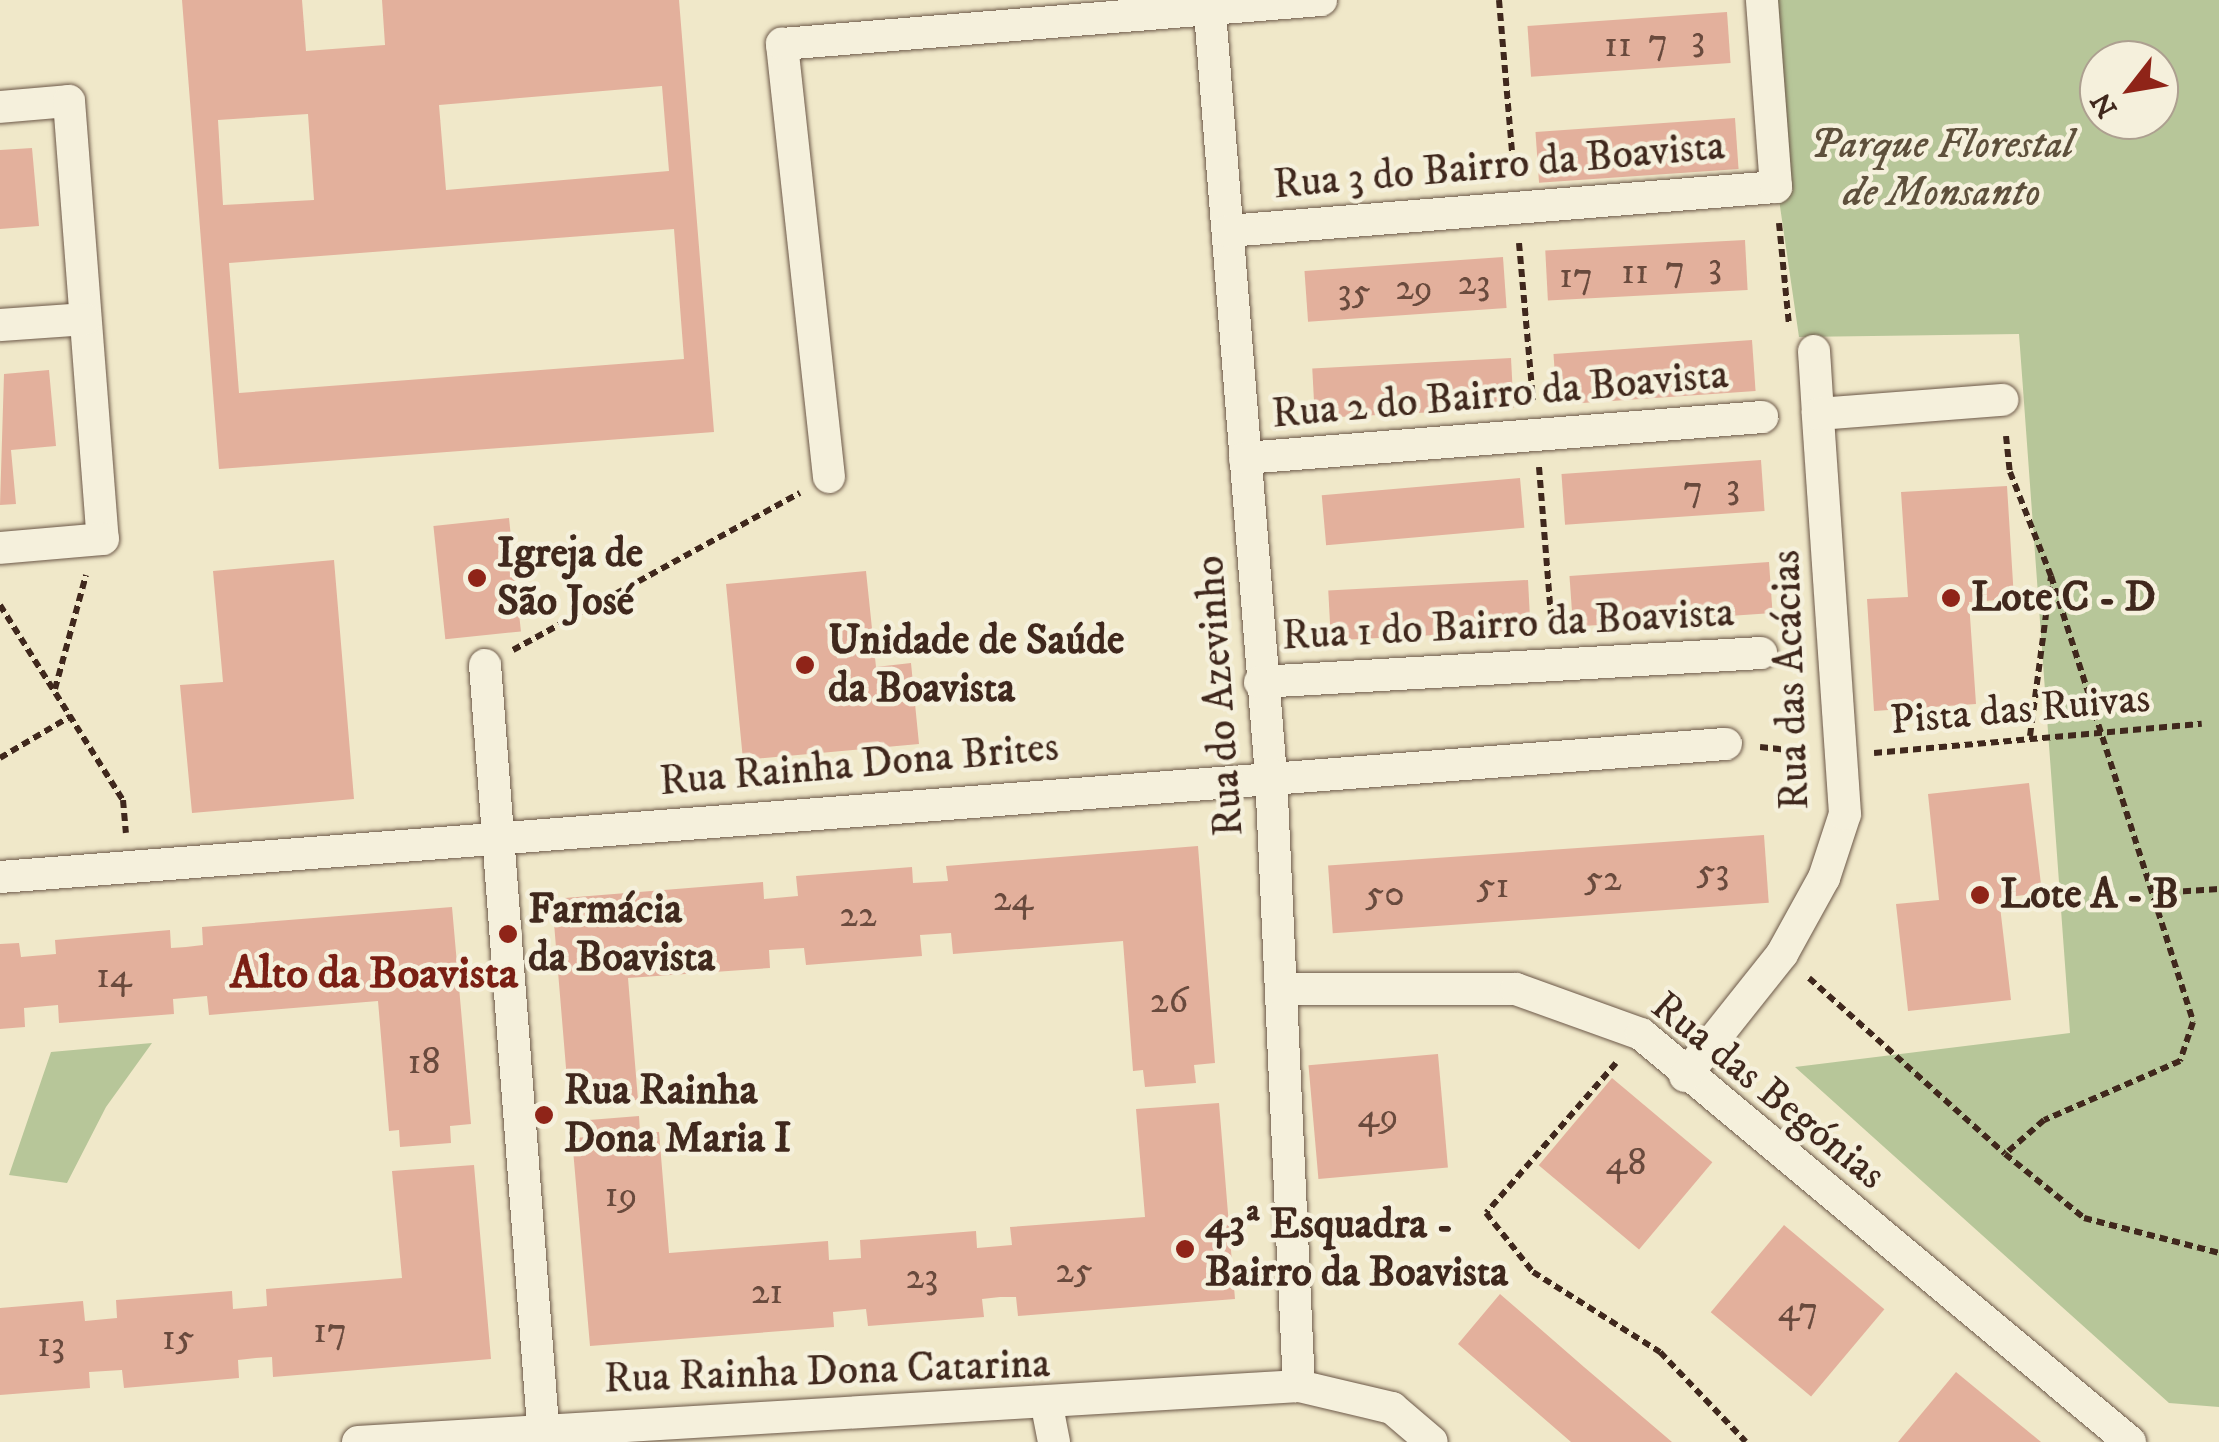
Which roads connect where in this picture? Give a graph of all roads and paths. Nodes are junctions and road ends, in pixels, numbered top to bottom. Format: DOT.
graph roads {
  1 [pos="1320,0"];
  2 [pos="1499,0"];
  3 [pos="1762,0"];
  4 [pos="1209,6"];
  5 [pos="0,107"];
  6 [pos="1776,186"];
  7 [pos="1516,207"];
  8 [pos="1228,231"];
  9 [pos="86,319"];
  10 [pos="0,326"];
  11 [pos="1814,351"];
  12 [pos="2002,400"];
  13 [pos="1818,414"];
  14 [pos="1762,417"];
  15 [pos="1536,435"];
  16 [pos="1245,458"];
  17 [pos="829,477"];
  18 [pos="94,540"];
  19 [pos="0,548"];
  20 [pos="2052,576"];
  21 [pos="0,605"];
  22 [pos="1762,653"];
  23 [pos="485,665"];
  24 [pos="1555,665"];
  25 [pos="1260,682"];
  26 [pos="55,690"];
  27 [pos="71,716"];
  28 [pos="2202,724"];
  29 [pos="2104,731"];
  30 [pos="2030,736"];
  31 [pos="1726,744"];
  32 [pos="1844,756"];
  33 [pos="0,758"];
  34 [pos="1270,776"];
  35 [pos="498,840"];
  36 [pos="128,867"];
  37 [pos="0,877"];
  38 [pos="2219,889"];
  39 [pos="2157,893"];
  40 [pos="1782,954"];
  41 [pos="1281,989"];
  42 [pos="1641,1034"];
  43 [pos="1685,1076"];
  44 [pos="2005,1154"];
  45 [pos="2219,1253"];
  46 [pos="1299,1386"];
  47 [pos="1048,1406"];
  48 [pos="543,1425"];
  49 [pos="358,1442"];
  50 [pos="1054,1442"];
  51 [pos="1432,1442"];
  52 [pos="1746,1442"];
  53 [pos="2130,1442"];
  1 -- 4 [label="street"];
  2 -- 7 [label="path"];
  3 -- 6 [label="street"];
  4 -- 8 [label="street, Rua do Azevinho"];
  4 -- 17 [label="street"];
  5 -- 9 [label="street"];
  6 -- 7 [label="street, Rua 3 do Bairro da Boavista"];
  6 -- 11 [label="path"];
  7 -- 8 [label="street, Rua 3 do Bairro da Boavista"];
  7 -- 15 [label="path"];
  8 -- 16 [label="street, Rua do Azevinho"];
  9 -- 10 [label="street"];
  9 -- 18 [label="street"];
  11 -- 13 [label="street, Rua das Acácias"];
  12 -- 13 [label="street"];
  12 -- 20 [label="path"];
  13 -- 32 [label="street, Rua das Acácias"];
  14 -- 15 [label="street, Rua 2 do Bairro da Boavista"];
  15 -- 16 [label="street, Rua 2 do Bairro da Boavista"];
  15 -- 24 [label="path"];
  16 -- 25 [label="street, Rua do Azevinho"];
  17 -- 23 [label="path"];
  18 -- 19 [label="street"];
  18 -- 26 [label="path"];
  20 -- 29 [label="path"];
  20 -- 30 [label="path"];
  21 -- 26 [label="path"];
  22 -- 24 [label="street, Rua 1 do Bairro da Boavista"];
  23 -- 35 [label="street"];
  24 -- 25 [label="street, Rua 1 do Bairro da Boavista"];
  25 -- 34 [label="street, Rua do Azevinho"];
  26 -- 27 [label="path"];
  27 -- 33 [label="path"];
  27 -- 36 [label="path"];
  28 -- 29 [label="path, Pista das Ruivas"];
  29 -- 30 [label="path, Pista das Ruivas"];
  29 -- 39 [label="path"];
  30 -- 32 [label="path, Pista das Ruivas"];
  31 -- 32 [label="path, Pista das Ruivas"];
  31 -- 34 [label="street, Rua Rainha Dona Brites"];
  32 -- 40 [label="street, Rua das Acácias"];
  34 -- 35 [label="street, Rua Rainha Dona Brites"];
  34 -- 41 [label="street, Rua do Azevinho"];
  35 -- 36 [label="street, Rua Rainha Dona Brites"];
  35 -- 48 [label="street"];
  36 -- 37 [label="street, Rua Rainha Dona Brites"];
  38 -- 39 [label="path"];
  39 -- 44 [label="path"];
  40 -- 43 [label="street, Rua das Acácias"];
  40 -- 44 [label="path"];
  41 -- 42 [label="street, Rua das Begónias"];
  41 -- 46 [label="street, Rua do Azevinho"];
  42 -- 43 [label="street, Rua das Begónias"];
  42 -- 52 [label="path"];
  43 -- 53 [label="street, Rua das Begónias"];
  44 -- 45 [label="path"];
  46 -- 47 [label="street, Rua Rainha Dona Catarina"];
  46 -- 51 [label="street, Rua Rainha Dona Catarina"];
  47 -- 48 [label="street, Rua Rainha Dona Catarina"];
  47 -- 50 [label="street"];
  48 -- 49 [label="street, Rua Rainha Dona Catarina"];
}
